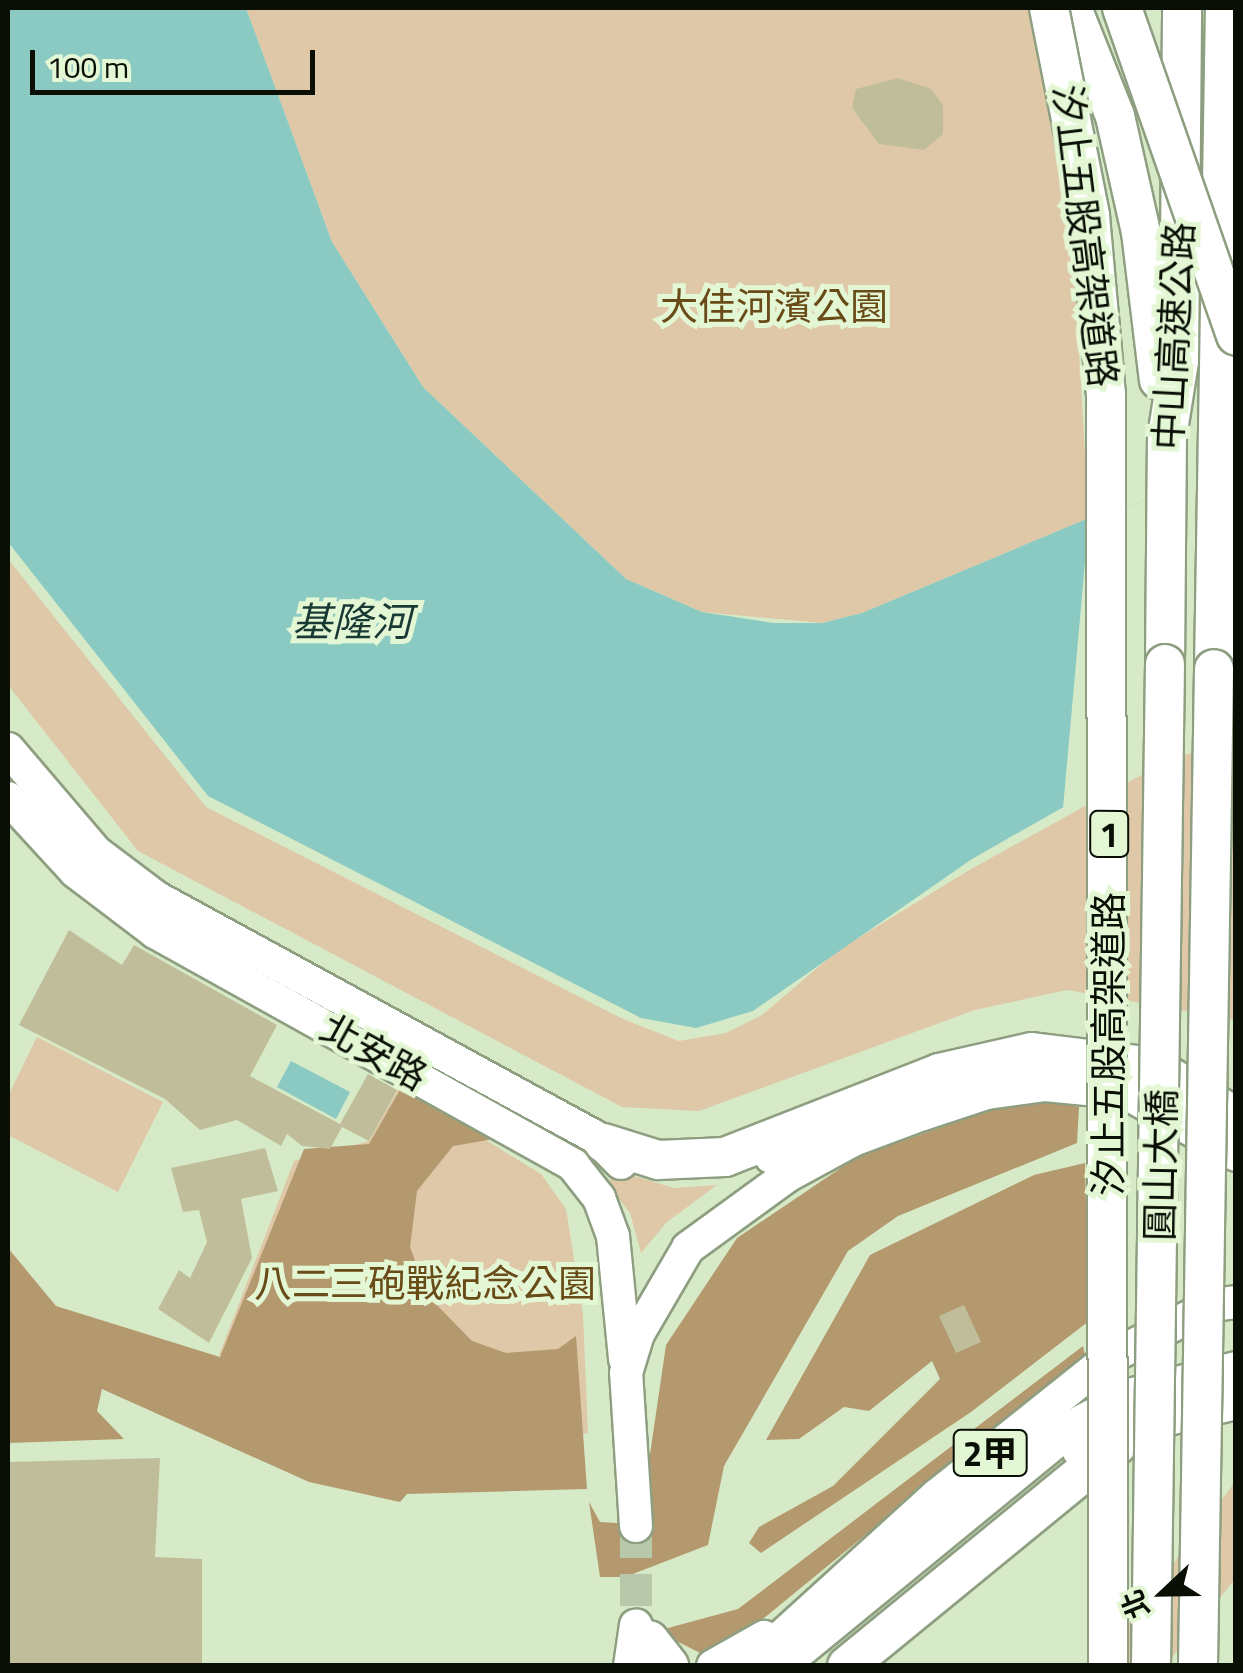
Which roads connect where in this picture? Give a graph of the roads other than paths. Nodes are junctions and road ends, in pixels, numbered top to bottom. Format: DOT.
graph roads {
  1 [pos="1049,8"];
  2 [pos="1072,8"];
  3 [pos="1122,8"];
  4 [pos="1182,8"];
  5 [pos="1225,8"];
  6 [pos="1236,336"];
  7 [pos="1168,437"];
  8 [pos="1165,664"];
  9 [pos="1214,668"];
  10 [pos="8,749"];
  11 [pos="8,798"];
  12 [pos="1236,1117"];
  13 [pos="853,1140"];
  14 [pos="604,1143"];
  15 [pos="1236,1156"];
  16 [pos="1228,1300"];
  17 [pos="1236,1372"];
  18 [pos="626,1373"];
  19 [pos="1236,1400"];
  20 [pos="1168,1416"];
  21 [pos="636,1526"];
  22 [pos="785,1626"];
  23 [pos="644,1645"];
  24 [pos="698,1666"];
  25 [pos="713,1666"];
  26 [pos="748,1666"];
  27 [pos="777,1666"];
  28 [pos="816,1666"];
  29 [pos="847,1666"];
  30 [pos="1108,1666"];
  31 [pos="1152,1666"];
  32 [pos="1198,1666"];
  1 -- 30 [label="highway, 汐止五股高架道路 / 1, bridge"];
  2 -- 7 [label="highway"];
  3 -- 6 [label="highway, bridge"];
  4 -- 7 [label="highway, 中山高速公路 / 1, bridge"];
  5 -- 9 [label="highway, 中山高速公路, bridge"];
  7 -- 8 [label="highway, 中山高速公路 / 1"];
  8 -- 31 [label="highway, 圓山大橋 / 1, bridge"];
  9 -- 32 [label="highway, 圓山大橋, bridge"];
  10 -- 14 [label="main road, 北安路"];
  11 -- 18 [label="main road, 北安路"];
  12 -- 14 [label="highway"];
  13 -- 14 [label="main road, 北安路"];
  13 -- 15 [label="main road"];
  13 -- 18 [label="main road"];
  16 -- 22 [label="main road, 2甲"];
  17 -- 27 [label="highway, bridge"];
  18 -- 21 [label="main road, 北安路"];
  19 -- 20 [label="highway"];
  20 -- 28 [label="highway, bridge"];
  20 -- 29 [label="highway, bridge"];
  22 -- 25 [label="main road"];
  22 -- 26 [label="main road, 2甲"];
  23 -- 24 [label="main road"];
}
